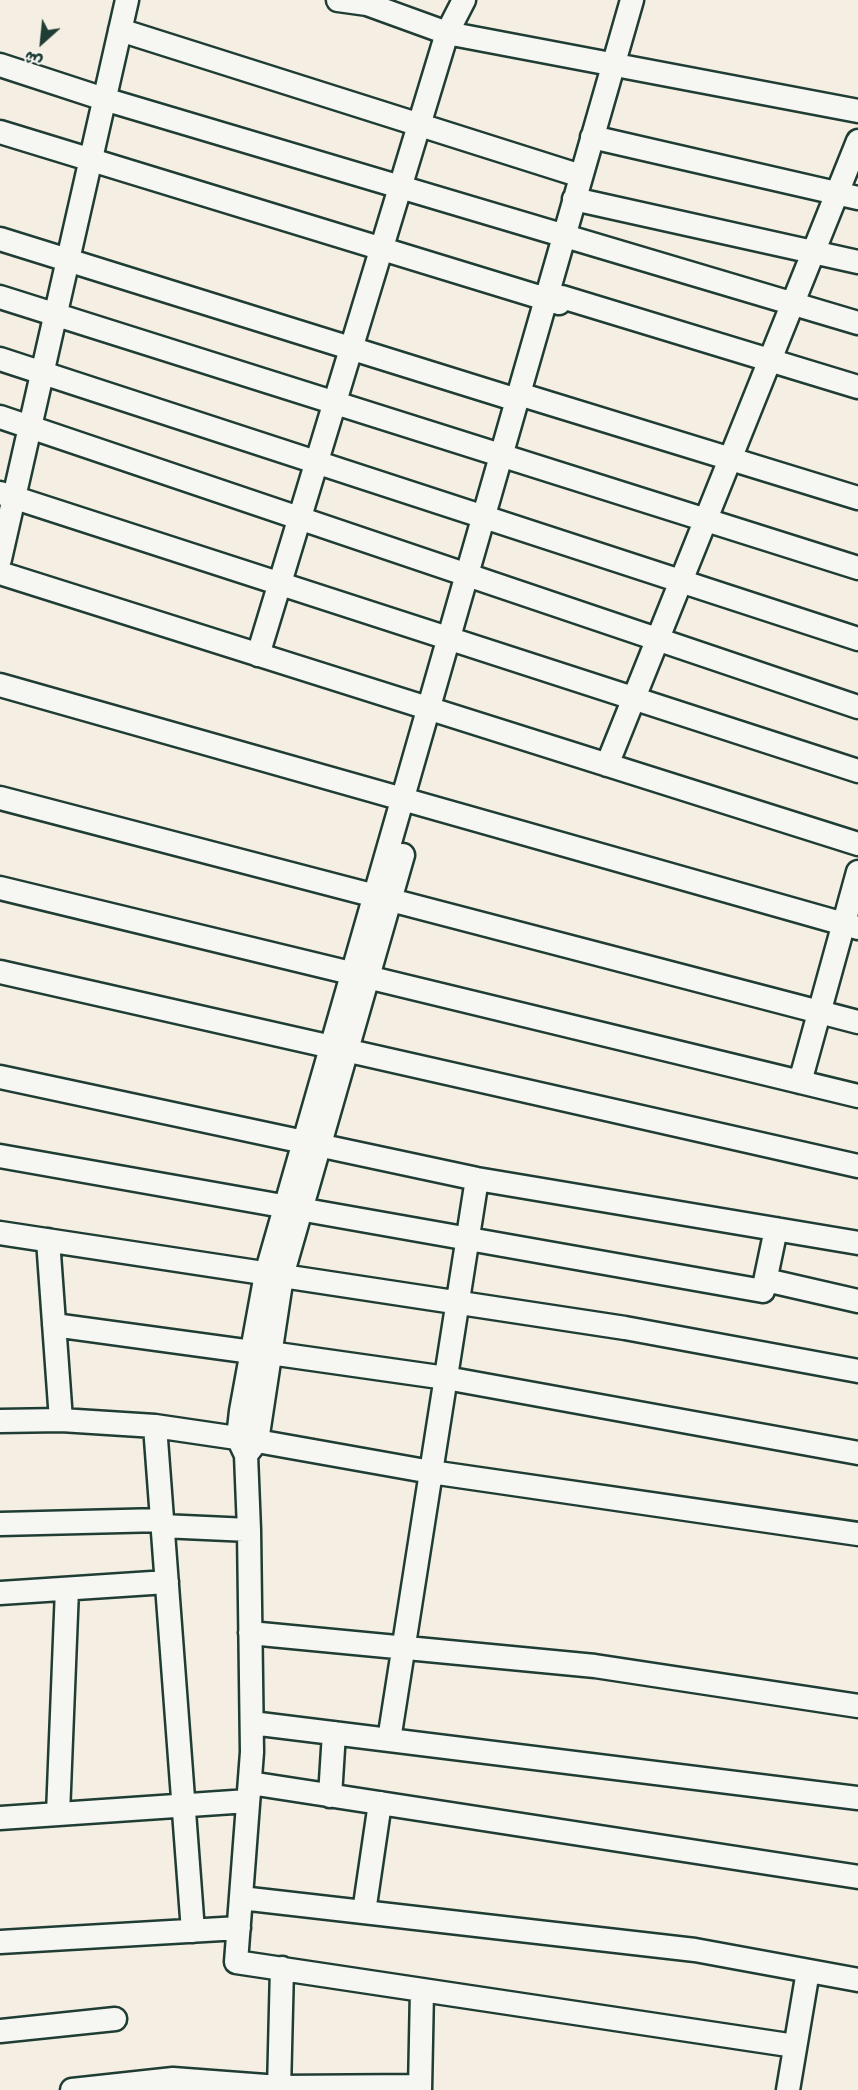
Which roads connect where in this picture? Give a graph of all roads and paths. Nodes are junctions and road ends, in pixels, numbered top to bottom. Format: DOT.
graph roads {
  1 [pos="126,0"];
  2 [pos="338,0"];
  3 [pos="464,0"];
  4 [pos="632,0"];
  5 [pos="647,0"];
  6 [pos="120,30"];
  7 [pos="447,33"];
  8 [pos="0,65"];
  9 [pos="621,66"];
  10 [pos="104,99"];
  11 [pos="858,111"];
  12 [pos="419,125"];
  13 [pos="0,132"];
  14 [pos="600,139"];
  15 [pos="858,141"];
  16 [pos="90,160"];
  17 [pos="581,176"];
  18 [pos="400,187"];
  19 [pos="847,196"];
  20 [pos="582,201"];
  21 [pos="572,238"];
  22 [pos="0,239"];
  23 [pos="381,249"];
  24 [pos="813,252"];
  25 [pos="68,260"];
  26 [pos="858,262"];
  27 [pos="0,297"];
  28 [pos="556,300"];
  29 [pos="793,303"];
  30 [pos="55,315"];
  31 [pos="858,323"];
  32 [pos="351,349"];
  33 [pos="0,359"];
  34 [pos="770,360"];
  35 [pos="42,373"];
  36 [pos="858,387"];
  37 [pos="523,398"];
  38 [pos="334,403"];
  39 [pos="0,417"];
  40 [pos="30,427"];
  41 [pos="508,458"];
  42 [pos="730,459"];
  43 [pos="316,463"];
  44 [pos="7,495"];
  45 [pos="858,498"];
  46 [pos="299,518"];
  47 [pos="491,519"];
  48 [pos="706,520"];
  49 [pos="0,559"];
  50 [pos="858,568"];
  51 [pos="0,573"];
  52 [pos="474,577"];
  53 [pos="681,581"];
  54 [pos="279,584"];
  55 [pos="658,639"];
  56 [pos="858,639"];
  57 [pos="456,641"];
  58 [pos="258,655"];
  59 [pos="0,685"];
  60 [pos="634,698"];
  61 [pos="858,707"];
  62 [pos="436,711"];
  63 [pos="607,765"];
  64 [pos="858,771"];
  65 [pos="0,798"];
  66 [pos="410,801"];
  67 [pos="858,844"];
  68 [pos="858,873"];
  69 [pos="0,888"];
  70 [pos="382,898"];
  71 [pos="851,926"];
  72 [pos="0,972"];
  73 [pos="360,975"];
  74 [pos="820,1012"];
  75 [pos="858,1022"];
  76 [pos="339,1049"];
  77 [pos="0,1077"];
  78 [pos="800,1082"];
  79 [pos="858,1096"];
  80 [pos="312,1144"];
  81 [pos="0,1156"];
  82 [pos="858,1166"];
  83 [pos="477,1179"];
  84 [pos="293,1208"];
  85 [pos="776,1229"];
  86 [pos="0,1233"];
  87 [pos="467,1239"];
  88 [pos="48,1240"];
  89 [pos="858,1243"];
  90 [pos="274,1275"];
  91 [pos="766,1280"];
  92 [pos="858,1301"];
  93 [pos="457,1303"];
  94 [pos="54,1325"];
  95 [pos="261,1352"];
  96 [pos="858,1371"];
  97 [pos="446,1378"];
  98 [pos="61,1420"];
  99 [pos="0,1421"];
  100 [pos="155,1426"];
  101 [pos="247,1445"];
  102 [pos="858,1453"];
  103 [pos="431,1472"];
  104 [pos="162,1523"];
  105 [pos="0,1524"];
  106 [pos="249,1530"];
  107 [pos="858,1534"];
  108 [pos="167,1582"];
  109 [pos="67,1589"];
  110 [pos="0,1593"];
  111 [pos="250,1633"];
  112 [pos="404,1648"];
  113 [pos="858,1706"];
  114 [pos="252,1723"];
  115 [pos="333,1733"];
  116 [pos="389,1740"];
  117 [pos="249,1792"];
  118 [pos="330,1796"];
  119 [pos="858,1798"];
  120 [pos="380,1803"];
  121 [pos="183,1806"];
  122 [pos="58,1815"];
  123 [pos="0,1818"];
  124 [pos="858,1877"];
  125 [pos="241,1898"];
  126 [pos="364,1912"];
  127 [pos="239,1928"];
  128 [pos="193,1931"];
  129 [pos="0,1942"];
  130 [pos="282,1968"];
  131 [pos="808,1971"];
  132 [pos="858,1980"];
  133 [pos="422,1990"];
  134 [pos="115,2019"];
  135 [pos="0,2031"];
  136 [pos="795,2046"];
  137 [pos="279,2088"];
  138 [pos="420,2088"];
  139 [pos="72,2090"];
  140 [pos="788,2090"];
  1 -- 6 [label="street"];
  2 -- 7 [label="street"];
  3 -- 7 [label="street"];
  4 -- 9 [label="street"];
  5 -- 9 [label="street"];
  6 -- 10 [label="street"];
  6 -- 12 [label="street"];
  7 -- 9 [label="street"];
  7 -- 12 [label="street"];
  8 -- 10 [label="street"];
  9 -- 11 [label="street"];
  9 -- 14 [label="street"];
  10 -- 16 [label="street"];
  10 -- 18 [label="street"];
  12 -- 17 [label="street"];
  12 -- 18 [label="street"];
  13 -- 16 [label="street"];
  14 -- 17 [label="street"];
  14 -- 19 [label="street"];
  14 -- 20 [label="street"];
  15 -- 19 [label="street"];
  16 -- 23 [label="street"];
  16 -- 25 [label="street"];
  17 -- 20 [label="street"];
  18 -- 21 [label="street"];
  18 -- 23 [label="street"];
  19 -- 24 [label="street"];
  20 -- 21 [label="street"];
  20 -- 24 [label="street"];
  21 -- 28 [label="street"];
  21 -- 29 [label="street"];
  22 -- 25 [label="street"];
  23 -- 28 [label="street"];
  23 -- 32 [label="street"];
  24 -- 26 [label="street"];
  24 -- 29 [label="street"];
  25 -- 30 [label="street"];
  25 -- 32 [label="street"];
  27 -- 30 [label="street"];
  28 -- 34 [label="street"];
  28 -- 37 [label="street"];
  29 -- 31 [label="street"];
  29 -- 34 [label="street"];
  30 -- 35 [label="street"];
  30 -- 38 [label="street"];
  32 -- 37 [label="street"];
  32 -- 38 [label="street"];
  33 -- 35 [label="street"];
  34 -- 36 [label="street"];
  34 -- 42 [label="street"];
  35 -- 40 [label="street"];
  35 -- 43 [label="street"];
  37 -- 41 [label="street"];
  37 -- 42 [label="street"];
  38 -- 41 [label="street"];
  38 -- 43 [label="street"];
  39 -- 40 [label="street"];
  40 -- 44 [label="street"];
  40 -- 46 [label="street"];
  41 -- 47 [label="street"];
  41 -- 48 [label="street"];
  42 -- 45 [label="street"];
  42 -- 48 [label="street"];
  43 -- 46 [label="street"];
  43 -- 47 [label="street"];
  44 -- 49 [label="street"];
  44 -- 54 [label="street"];
  46 -- 52 [label="street"];
  46 -- 54 [label="street"];
  47 -- 52 [label="street"];
  47 -- 53 [label="street"];
  48 -- 50 [label="street"];
  48 -- 53 [label="street"];
  51 -- 58 [label="street"];
  52 -- 55 [label="street"];
  52 -- 57 [label="street"];
  53 -- 55 [label="street"];
  53 -- 56 [label="street"];
  54 -- 57 [label="street"];
  54 -- 58 [label="street"];
  55 -- 60 [label="street"];
  55 -- 61 [label="street"];
  57 -- 60 [label="street"];
  57 -- 62 [label="street"];
  58 -- 62 [label="street"];
  59 -- 66 [label="street"];
  60 -- 63 [label="street"];
  60 -- 64 [label="street"];
  62 -- 63 [label="street"];
  62 -- 66 [label="street"];
  63 -- 67 [label="street"];
  65 -- 70 [label="street"];
  66 -- 70 [label="street"];
  66 -- 71 [label="street"];
  68 -- 71 [label="street"];
  69 -- 73 [label="street"];
  70 -- 73 [label="street"];
  70 -- 74 [label="street"];
  71 -- 74 [label="street"];
  72 -- 76 [label="street"];
  73 -- 76 [label="street"];
  73 -- 78 [label="street"];
  74 -- 75 [label="street"];
  74 -- 78 [label="street"];
  76 -- 80 [label="street"];
  76 -- 82 [label="street"];
  77 -- 80 [label="street"];
  78 -- 79 [label="street"];
  80 -- 83 [label="street"];
  80 -- 84 [label="street"];
  81 -- 84 [label="street"];
  83 -- 85 [label="street"];
  83 -- 87 [label="street"];
  84 -- 87 [label="street"];
  84 -- 90 [label="street"];
  85 -- 89 [label="street"];
  85 -- 91 [label="street"];
  86 -- 88 [label="street"];
  87 -- 91 [label="street"];
  87 -- 93 [label="street"];
  88 -- 90 [label="street"];
  88 -- 94 [label="street"];
  90 -- 93 [label="street"];
  90 -- 95 [label="street"];
  91 -- 92 [label="street"];
  93 -- 96 [label="street"];
  93 -- 97 [label="street"];
  94 -- 95 [label="street"];
  94 -- 98 [label="street"];
  95 -- 97 [label="street"];
  95 -- 101 [label="street"];
  97 -- 102 [label="street"];
  97 -- 103 [label="street"];
  98 -- 99 [label="street"];
  98 -- 100 [label="street"];
  100 -- 101 [label="street"];
  100 -- 104 [label="street"];
  101 -- 103 [label="street"];
  101 -- 106 [label="street"];
  103 -- 107 [label="street"];
  103 -- 112 [label="street"];
  104 -- 105 [label="street"];
  104 -- 106 [label="street"];
  104 -- 108 [label="street"];
  106 -- 111 [label="street"];
  108 -- 109 [label="street"];
  108 -- 121 [label="street"];
  109 -- 110 [label="street"];
  109 -- 122 [label="street"];
  111 -- 112 [label="street"];
  111 -- 114 [label="street"];
  112 -- 113 [label="street"];
  112 -- 116 [label="street"];
  114 -- 115 [label="street"];
  114 -- 117 [label="street"];
  115 -- 116 [label="street"];
  115 -- 118 [label="street"];
  116 -- 119 [label="street"];
  117 -- 118 [label="street"];
  117 -- 121 [label="street"];
  117 -- 125 [label="street"];
  118 -- 120 [label="street"];
  120 -- 124 [label="street"];
  120 -- 126 [label="street"];
  121 -- 122 [label="street"];
  121 -- 128 [label="street"];
  122 -- 123 [label="street"];
  125 -- 126 [label="street"];
  125 -- 127 [label="street"];
  126 -- 131 [label="street"];
  127 -- 128 [label="street"];
  127 -- 130 [label="street"];
  128 -- 129 [label="street"];
  130 -- 133 [label="street"];
  130 -- 137 [label="street"];
  131 -- 132 [label="street"];
  131 -- 136 [label="street"];
  133 -- 136 [label="street"];
  133 -- 138 [label="street"];
  134 -- 135 [label="street"];
  136 -- 140 [label="street"];
  137 -- 138 [label="street"];
  137 -- 139 [label="street"];
}
